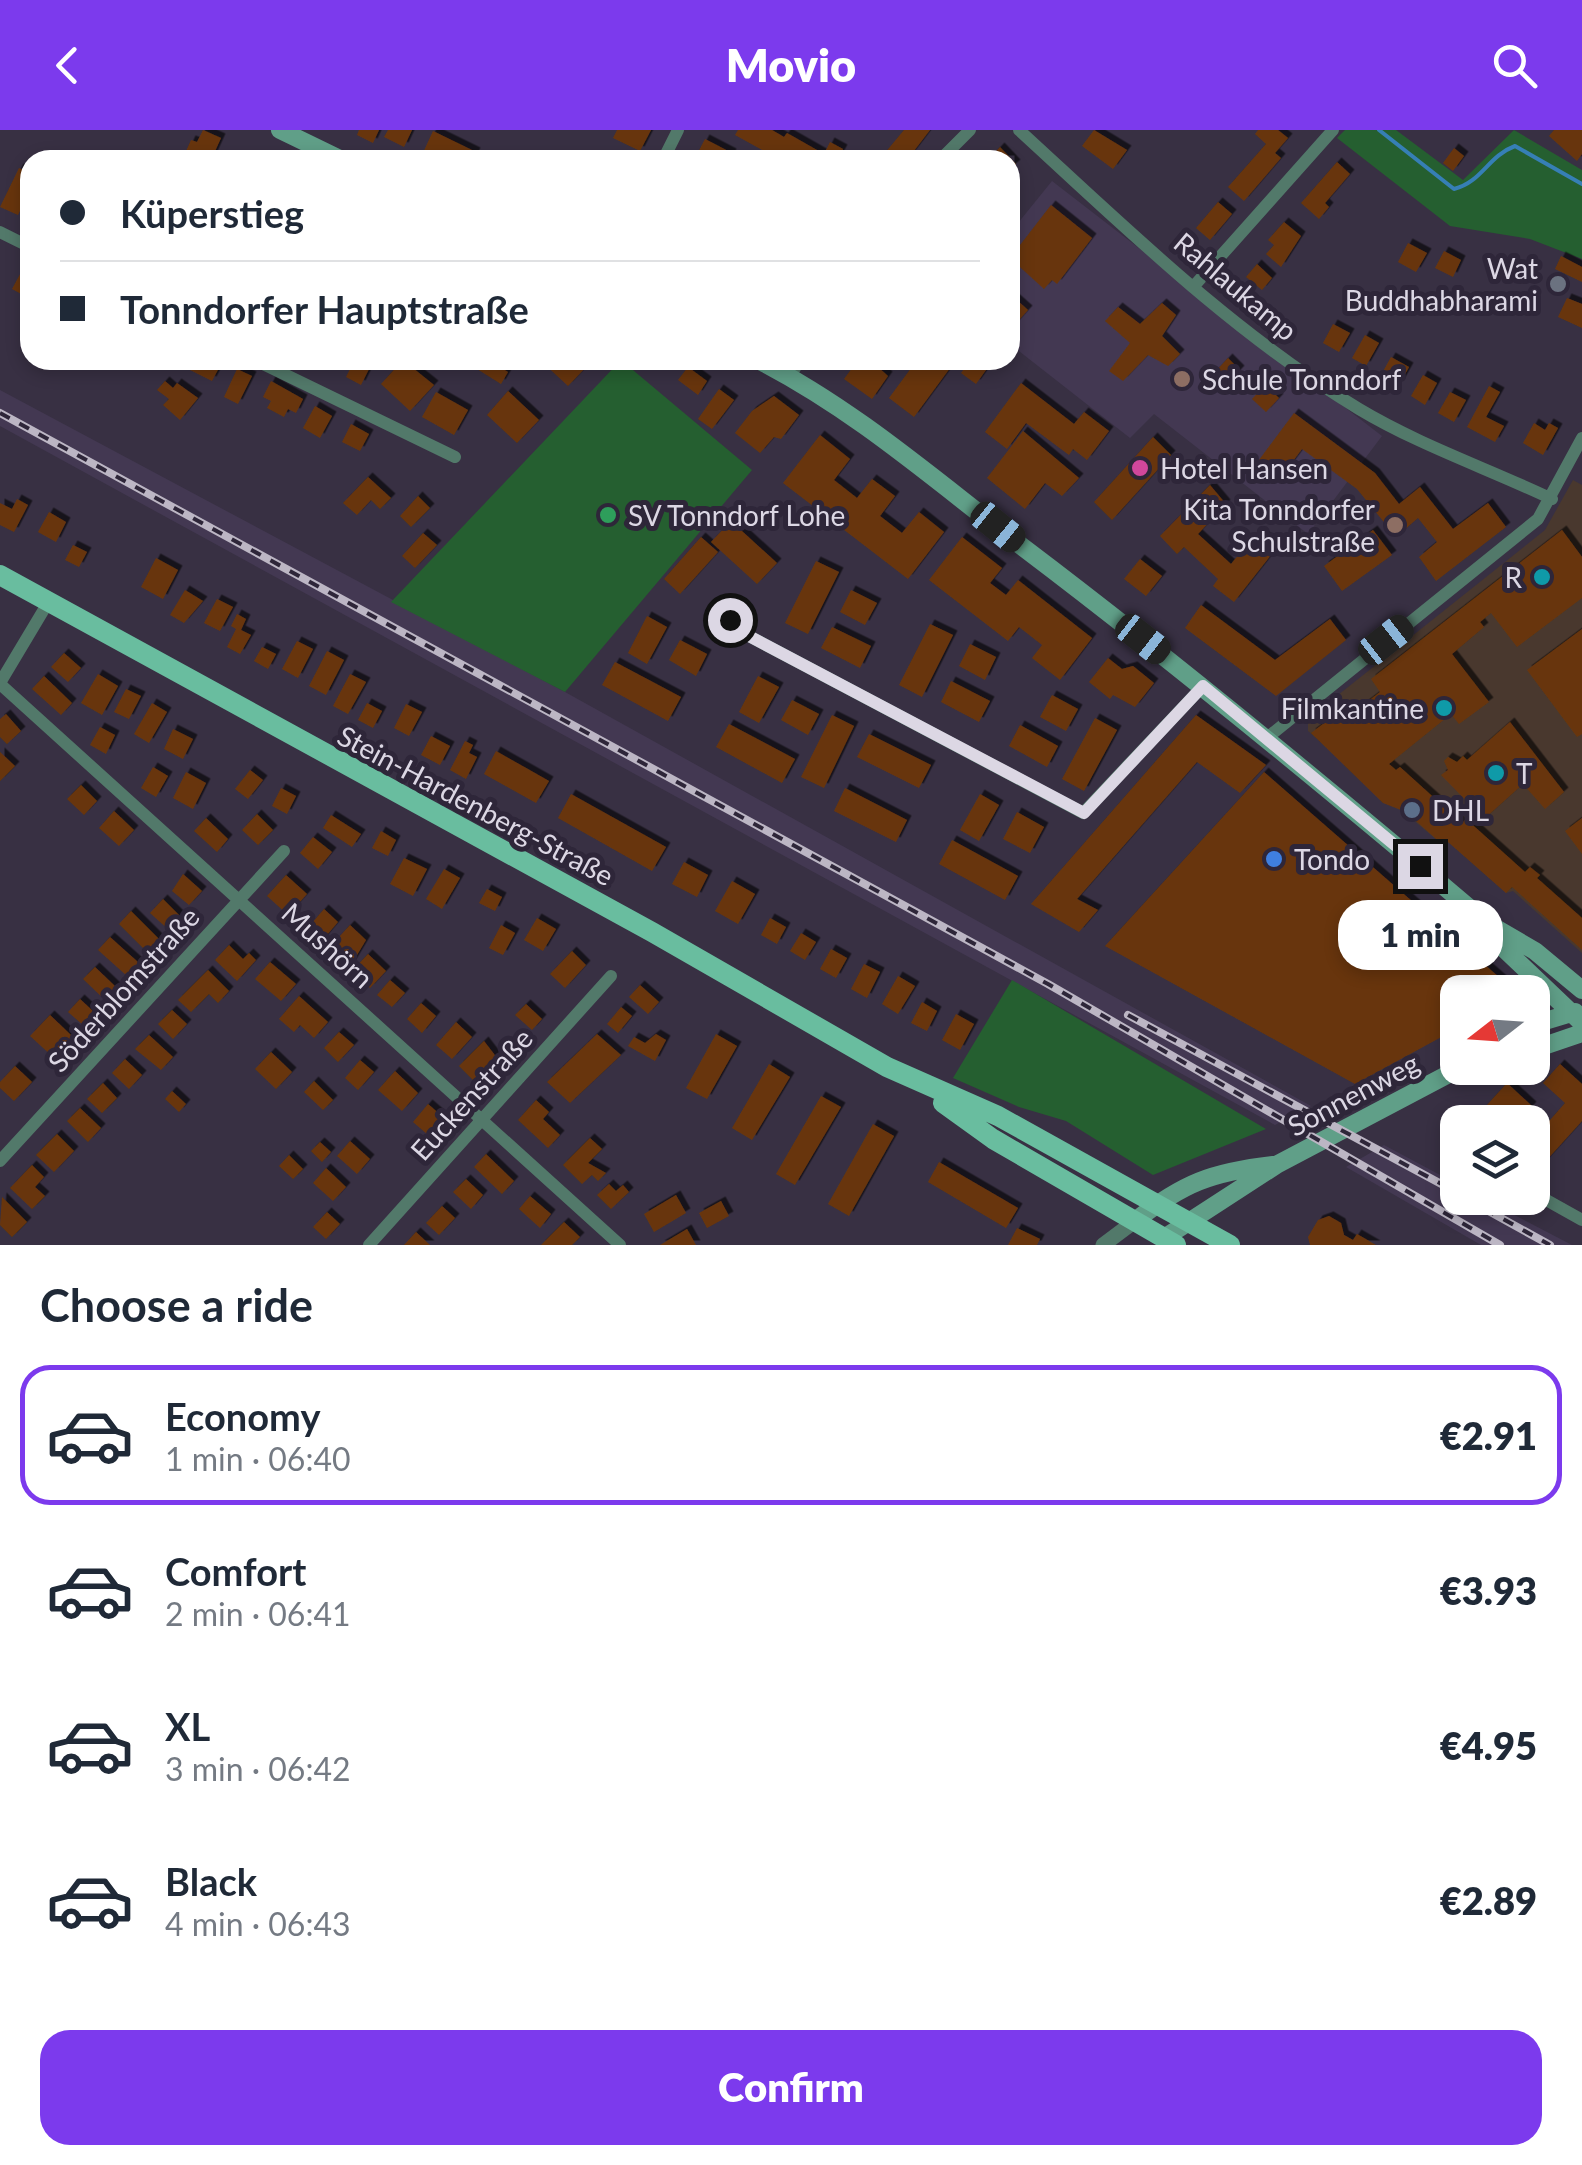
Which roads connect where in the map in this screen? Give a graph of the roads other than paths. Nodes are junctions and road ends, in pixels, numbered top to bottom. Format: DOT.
graph roads {
  1 [pos="280,130"];
  2 [pos="970,130"];
  3 [pos="1018,130"];
  4 [pos="1333,130"];
  5 [pos="320,150"];
  6 [pos="950,150"];
  7 [pos="1194,286"];
  8 [pos="276,370"];
  9 [pos="798,370"];
  10 [pos="1582,438"];
  11 [pos="455,457"];
  12 [pos="1552,500"];
  13 [pos="0,575"];
  14 [pos="49,601"];
  15 [pos="723,608"];
  16 [pos="0,684"];
  17 [pos="1203,686"];
  18 [pos="1268,736"];
  19 [pos="284,851"];
  20 [pos="239,899"];
  21 [pos="1486,923"];
  22 [pos="610,976"];
  23 [pos="1582,990"];
  24 [pos="1578,1015"];
  25 [pos="1550,1021"];
  26 [pos="1582,1033"];
  27 [pos="1550,1044"];
  28 [pos="1440,1079"];
  29 [pos="925,1087"];
  30 [pos="482,1119"];
  31 [pos="0,1161"];
  32 [pos="1278,1164"];
  33 [pos="1159,1202"];
  34 [pos="1550,1202"];
  35 [pos="1582,1220"];
  36 [pos="1135,1221"];
  37 [pos="1191,1221"];
  38 [pos="1165,1243"];
  39 [pos="369,1245"];
  40 [pos="620,1245"];
  41 [pos="1103,1245"];
  42 [pos="1230,1245"];
  1 -- 5 [label="main road"];
  2 -- 6 [label="street"];
  3 -- 7 [label="street, Rahlaukamp"];
  4 -- 7 [label="street"];
  7 -- 12 [label="street, Rahlaukamp"];
  8 -- 11 [label="street"];
  9 -- 17 [label="main road"];
  10 -- 12 [label="street"];
  12 -- 18 [label="street"];
  13 -- 14 [label="main road, Stein-Hardenberg-Straße"];
  14 -- 16 [label="street"];
  14 -- 29 [label="main road, Stein-Hardenberg-Straße"];
  15 -- 17 [label="street"];
  16 -- 20 [label="street, Mushörn"];
  17 -- 18 [label="main road"];
  18 -- 21 [label="main road"];
  19 -- 20 [label="street, Söderblomstraße"];
  20 -- 30 [label="street, Mushörn"];
  20 -- 31 [label="street, Söderblomstraße"];
  21 -- 23 [label="main road"];
  21 -- 24 [label="main road"];
  22 -- 30 [label="street, Euckenstraße"];
  24 -- 25 [label="main road"];
  26 -- 27 [label="main road"];
  28 -- 32 [label="main road, Sonnenweg"];
  29 -- 33 [label="main road, Stein-Hardenberg-Straße"];
  29 -- 36 [label="main road, Stein-Hardenberg-Straße"];
  30 -- 39 [label="street, Euckenstraße"];
  30 -- 40 [label="street, Mushörn"];
  32 -- 33 [label="main road, Sonnenweg"];
  32 -- 37 [label="main road, Sonnenweg"];
  33 -- 36 [label="main road, Sonnenweg"];
  33 -- 37 [label="main road, Stein-Hardenberg-Straße"];
  34 -- 35 [label="street"];
  36 -- 38 [label="main road, Stein-Hardenberg-Straße"];
  36 -- 41 [label="street, Sonnenweg"];
  37 -- 38 [label="main road, Sonnenweg"];
  37 -- 42 [label="main road, Stein-Hardenberg-Straße"];
}
